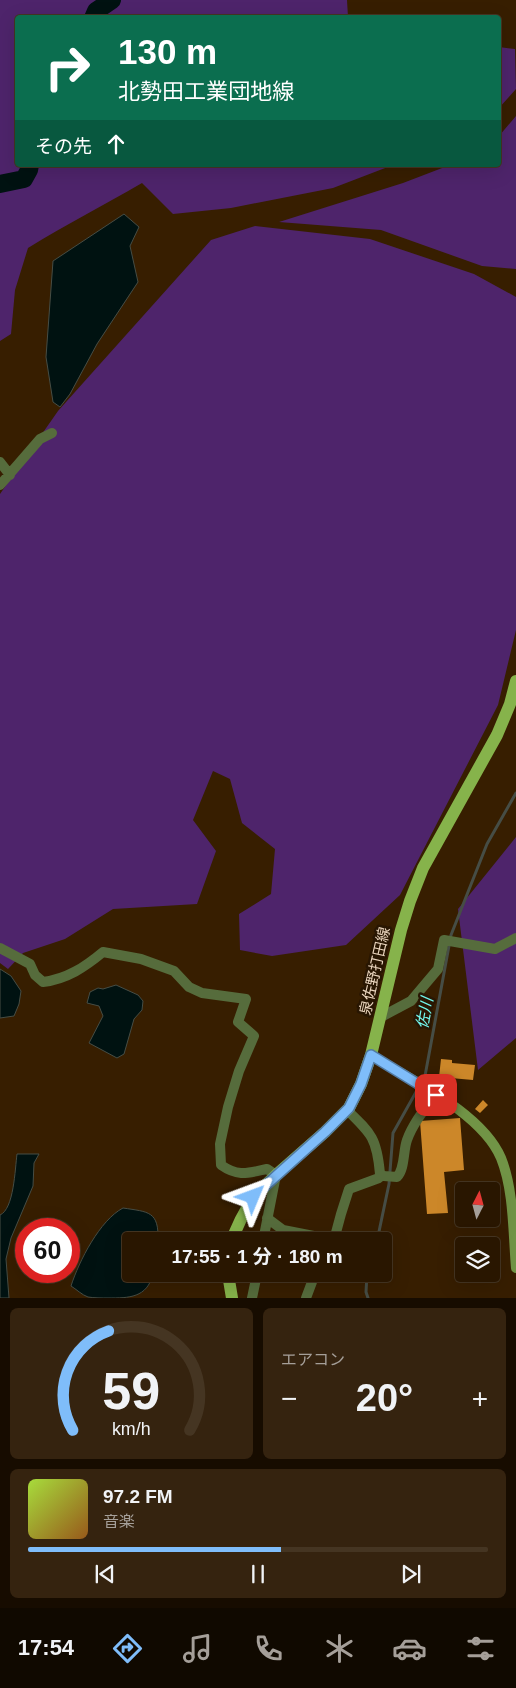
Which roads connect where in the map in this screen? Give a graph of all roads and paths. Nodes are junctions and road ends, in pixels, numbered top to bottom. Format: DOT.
graph roads {
  1 [pos="52,433"];
  2 [pos="0,462"];
  3 [pos="10,475"];
  4 [pos="0,485"];
  5 [pos="516,681"];
  6 [pos="516,938"];
  7 [pos="0,948"];
  8 [pos="381,1018"];
  9 [pos="371,1055"];
  10 [pos="432,1092"];
  11 [pos="348,1110"];
  12 [pos="276,1176"];
  13 [pos="386,1176"];
  14 [pos="267,1218"];
  15 [pos="283,1230"];
  16 [pos="235,1232"];
  17 [pos="265,1232"];
  18 [pos="516,1268"];
  19 [pos="229,1282"];
  20 [pos="255,1282"];
  21 [pos="312,1282"];
  22 [pos="232,1298"];
  23 [pos="252,1298"];
  24 [pos="306,1298"];
  1 -- 3 [label="street"];
  2 -- 3 [label="street"];
  3 -- 4 [label="street"];
  5 -- 8 [label="main road, 泉佐野打田線"];
  6 -- 8 [label="street"];
  7 -- 12 [label="street"];
  8 -- 9 [label="main road, 泉佐野打田線"];
  9 -- 10 [label="street"];
  9 -- 11 [label="main road, 泉佐野打田線"];
  10 -- 13 [label="street"];
  10 -- 18 [label="street"];
  11 -- 12 [label="main road, 泉佐野打田線"];
  11 -- 13 [label="street"];
  12 -- 14 [label="street"];
  12 -- 16 [label="main road, 泉佐野打田線"];
  13 -- 15 [label="street"];
  14 -- 15 [label="street"];
  14 -- 17 [label="street"];
  19 -- 22 [label="main road"];
  20 -- 23 [label="street"];
  21 -- 24 [label="street"];
}
